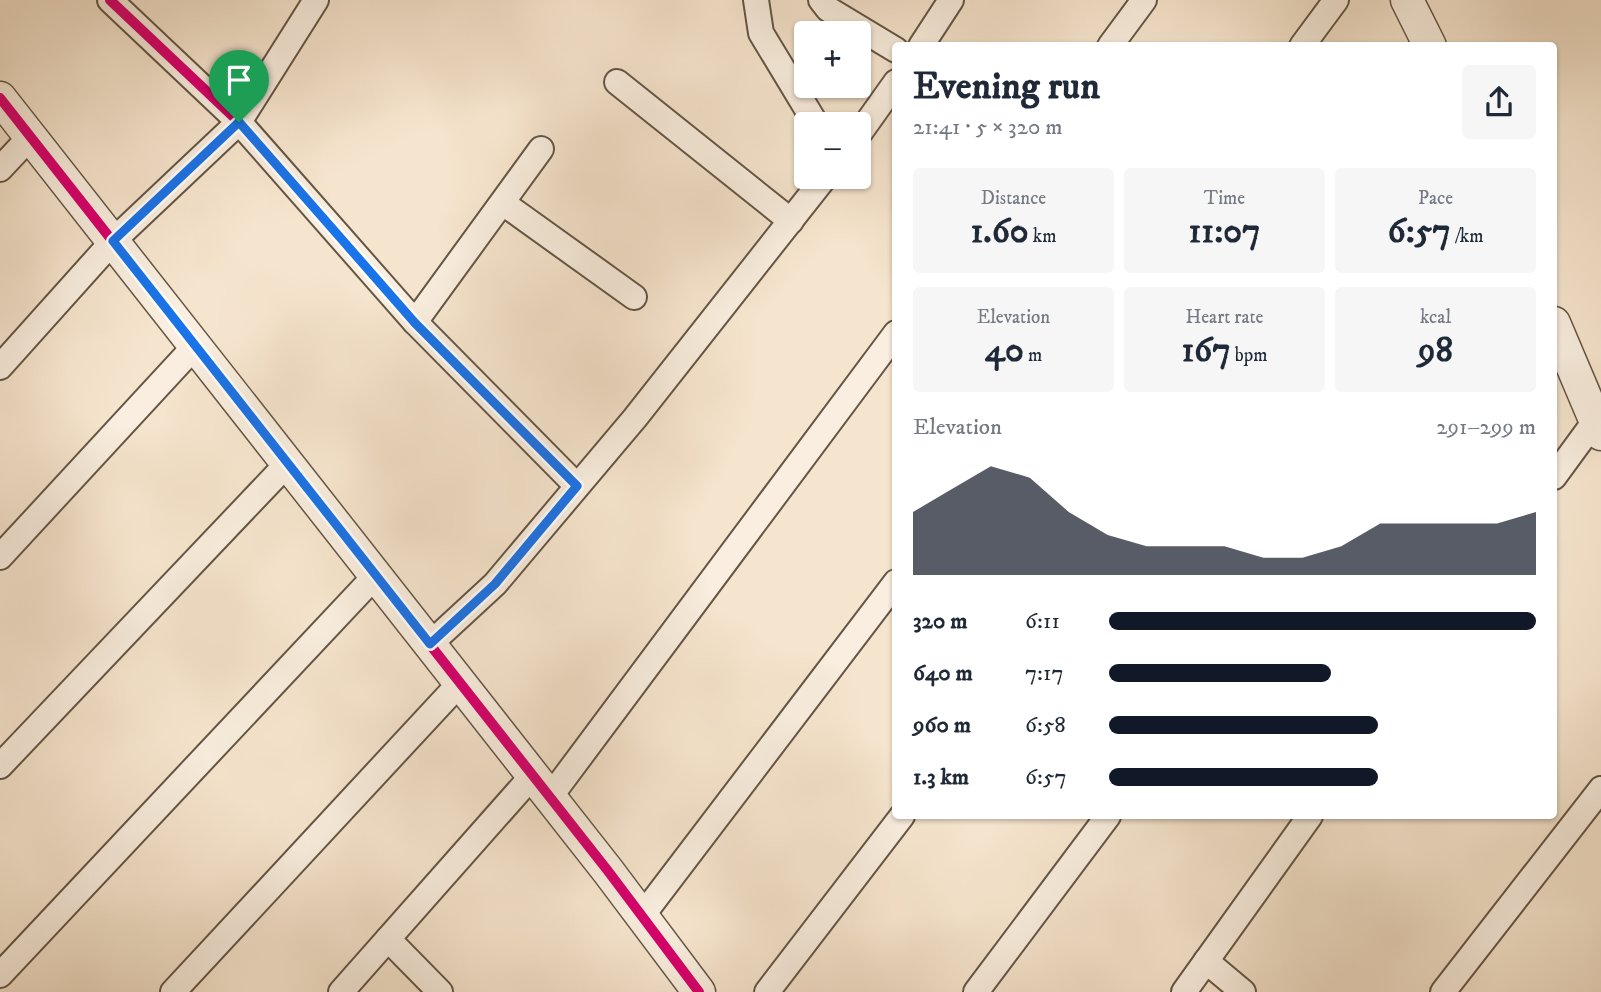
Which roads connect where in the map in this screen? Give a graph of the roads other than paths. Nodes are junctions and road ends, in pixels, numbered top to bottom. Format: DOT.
graph roads {
  1 [pos="110,0"];
  2 [pos="316,0"];
  3 [pos="756,0"];
  4 [pos="821,0"];
  5 [pos="951,0"];
  6 [pos="1144,0"];
  7 [pos="1336,0"];
  8 [pos="1407,0"];
  9 [pos="923,42"];
  10 [pos="1113,42"];
  11 [pos="1305,42"];
  12 [pos="1428,42"];
  13 [pos="892,48"];
  14 [pos="617,82"];
  15 [pos="892,88"];
  16 [pos="0,98"];
  17 [pos="809,112"];
  18 [pos="871,117"];
  19 [pos="239,122"];
  20 [pos="30,137"];
  21 [pos="541,149"];
  22 [pos="0,169"];
  23 [pos="816,189"];
  24 [pos="503,202"];
  25 [pos="791,221"];
  26 [pos="113,241"];
  27 [pos="634,297"];
  28 [pos="415,323"];
  29 [pos="1557,330"];
  30 [pos="892,337"];
  31 [pos="195,346"];
  32 [pos="0,367"];
  33 [pos="1598,428"];
  34 [pos="288,463"];
  35 [pos="1557,474"];
  36 [pos="577,486"];
  37 [pos="0,557"];
  38 [pos="376,575"];
  39 [pos="892,587"];
  40 [pos="430,644"];
  41 [pos="460,682"];
  42 [pos="0,766"];
  43 [pos="542,786"];
  44 [pos="1601,789"];
  45 [pos="900,819"];
  46 [pos="1106,819"];
  47 [pos="1308,819"];
  48 [pos="642,916"];
  49 [pos="388,939"];
  50 [pos="1206,961"];
  51 [pos="0,975"];
  52 [pos="173,992"];
  53 [pos="341,992"];
  54 [pos="440,992"];
  55 [pos="699,992"];
  56 [pos="767,992"];
  57 [pos="976,992"];
  58 [pos="1184,992"];
  59 [pos="1243,992"];
  60 [pos="1443,992"];
  1 -- 19 [label="street"];
  2 -- 19 [label="street"];
  3 -- 17 [label="street"];
  4 -- 13 [label="street"];
  5 -- 9 [label="street"];
  6 -- 10 [label="street"];
  7 -- 11 [label="street"];
  8 -- 12 [label="street"];
  14 -- 25 [label="street"];
  15 -- 18 [label="street"];
  16 -- 20 [label="street"];
  19 -- 26 [label="street"];
  19 -- 28 [label="street"];
  20 -- 22 [label="street"];
  20 -- 26 [label="street"];
  21 -- 24 [label="street"];
  23 -- 25 [label="street"];
  24 -- 27 [label="street"];
  24 -- 28 [label="street"];
  25 -- 36 [label="street"];
  26 -- 31 [label="street"];
  26 -- 32 [label="street"];
  28 -- 36 [label="street"];
  29 -- 33 [label="street"];
  30 -- 43 [label="street"];
  31 -- 34 [label="street"];
  31 -- 37 [label="street"];
  33 -- 35 [label="street"];
  34 -- 38 [label="street"];
  34 -- 42 [label="street"];
  36 -- 40 [label="street"];
  38 -- 40 [label="street"];
  38 -- 51 [label="street"];
  39 -- 48 [label="street"];
  40 -- 41 [label="street"];
  41 -- 43 [label="street"];
  41 -- 52 [label="street"];
  43 -- 48 [label="street"];
  43 -- 49 [label="street"];
  44 -- 60 [label="street"];
  45 -- 56 [label="street"];
  46 -- 57 [label="street"];
  47 -- 50 [label="street"];
  48 -- 55 [label="street"];
  49 -- 53 [label="street"];
  49 -- 54 [label="street"];
  50 -- 58 [label="street"];
  50 -- 59 [label="street"];
}
